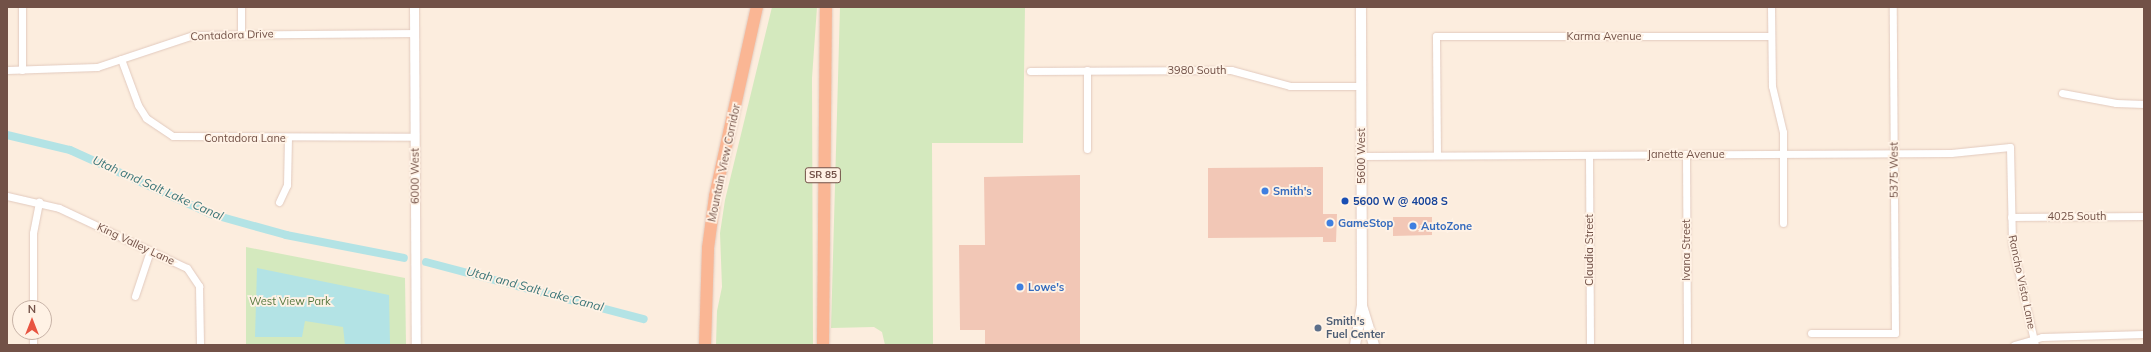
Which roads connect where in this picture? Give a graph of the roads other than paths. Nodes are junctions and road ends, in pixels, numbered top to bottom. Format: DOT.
graph roads {
  1 [pos="22,7"];
  2 [pos="241,7"];
  3 [pos="414,7"];
  4 [pos="757,7"];
  5 [pos="826,7"];
  6 [pos="1361,7"];
  7 [pos="1771,7"];
  8 [pos="1893,7"];
  9 [pos="241,33"];
  10 [pos="415,33"];
  11 [pos="1771,36"];
  12 [pos="122,59"];
  13 [pos="7,70"];
  14 [pos="22,70"];
  15 [pos="1087,70"];
  16 [pos="1030,71"];
  17 [pos="1361,86"];
  18 [pos="2062,93"];
  19 [pos="2144,104"];
  20 [pos="415,137"];
  21 [pos="288,138"];
  22 [pos="2010,147"];
  23 [pos="1087,150"];
  24 [pos="1686,154"];
  25 [pos="1783,154"];
  26 [pos="1894,154"];
  27 [pos="1437,155"];
  28 [pos="1589,155"];
  29 [pos="1361,156"];
  30 [pos="7,196"];
  31 [pos="39,202"];
  32 [pos="278,202"];
  33 [pos="2144,216"];
  34 [pos="2011,217"];
  35 [pos="1783,223"];
  36 [pos="150,250"];
  37 [pos="135,296"];
  38 [pos="33,300"];
  39 [pos="1362,306"];
  40 [pos="1810,333"];
  41 [pos="2144,334"];
  42 [pos="2034,342"];
  43 [pos="705,344"];
  44 [pos="823,344"];
  45 [pos="200,345"];
  46 [pos="416,345"];
  47 [pos="1355,345"];
  48 [pos="1374,345"];
  49 [pos="1590,345"];
  50 [pos="1687,345"];
  51 [pos="2014,345"];
  1 -- 14 [label="street"];
  2 -- 9 [label="street"];
  3 -- 10 [label="street, 6000 West"];
  4 -- 43 [label="highway, Mountain View Corridor"];
  5 -- 44 [label="highway, SR 85"];
  6 -- 17 [label="main road, 5600 West"];
  7 -- 11 [label="street"];
  8 -- 26 [label="street, 5375 West"];
  9 -- 10 [label="street, Contadora Drive"];
  9 -- 12 [label="street, Contadora Drive"];
  10 -- 20 [label="street, 6000 West"];
  11 -- 25 [label="street"];
  11 -- 27 [label="street, Karma Avenue"];
  12 -- 14 [label="street, Contadora Drive"];
  12 -- 21 [label="street, Contadora Lane"];
  13 -- 14 [label="street, Contadora Drive"];
  15 -- 16 [label="street, 3980 South"];
  15 -- 17 [label="street, 3980 South"];
  15 -- 23 [label="street"];
  17 -- 29 [label="main road, 5600 West"];
  18 -- 19 [label="street"];
  20 -- 21 [label="street, Contadora Lane"];
  20 -- 46 [label="street, 6000 West"];
  21 -- 32 [label="street"];
  22 -- 26 [label="street, Janette Avenue"];
  22 -- 34 [label="street, Rancho Vista Lane"];
  24 -- 25 [label="street, Janette Avenue"];
  24 -- 28 [label="street, Janette Avenue"];
  24 -- 50 [label="street, Ivana Street"];
  25 -- 26 [label="street, Janette Avenue"];
  25 -- 35 [label="street"];
  26 -- 40 [label="street, 5375 West"];
  27 -- 28 [label="street, Janette Avenue"];
  27 -- 29 [label="street, Janette Avenue"];
  28 -- 49 [label="street, Claudia Street"];
  29 -- 39 [label="main road, 5600 West"];
  30 -- 31 [label="street, King Valley Lane"];
  31 -- 36 [label="street, King Valley Lane"];
  31 -- 38 [label="street"];
  33 -- 34 [label="street, 4025 South"];
  34 -- 42 [label="street, Rancho Vista Lane"];
  36 -- 37 [label="street"];
  36 -- 45 [label="street, King Valley Lane"];
  39 -- 47 [label="main road, 5600 West"];
  39 -- 48 [label="main road, 5600 West"];
  41 -- 42 [label="street"];
  42 -- 51 [label="street"];
}
